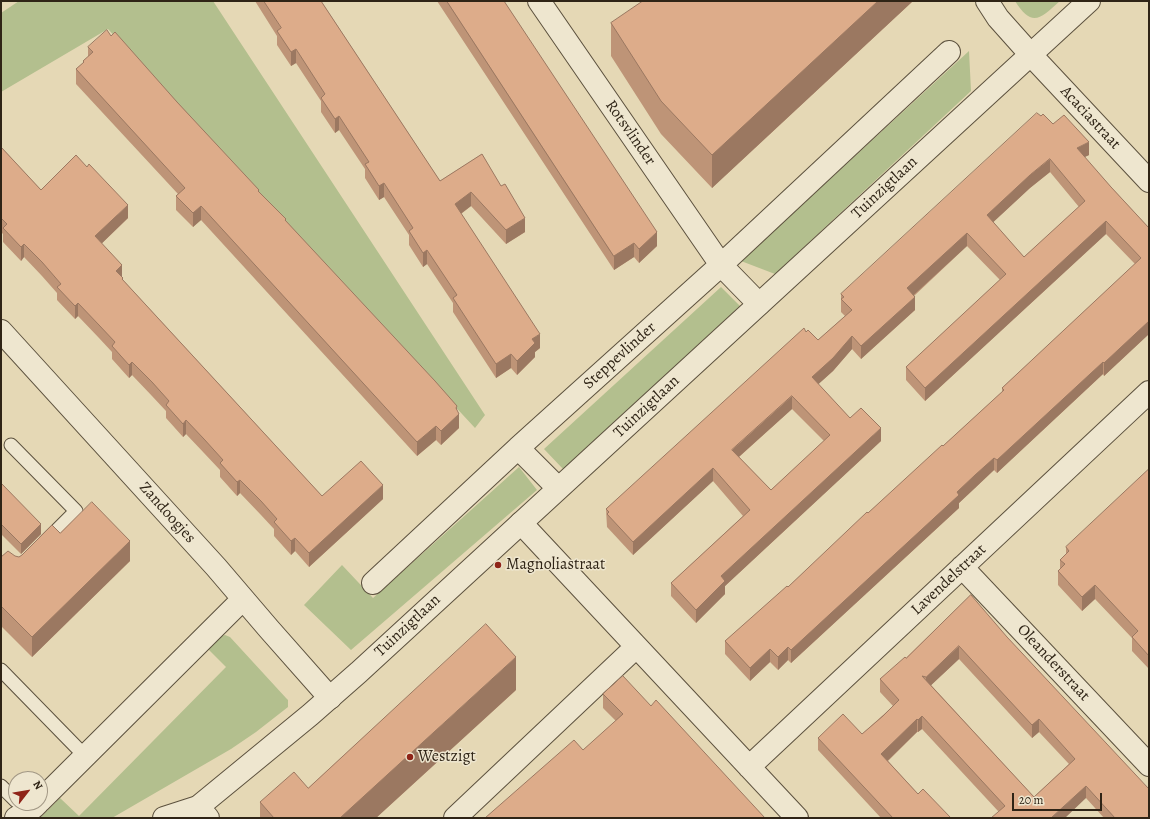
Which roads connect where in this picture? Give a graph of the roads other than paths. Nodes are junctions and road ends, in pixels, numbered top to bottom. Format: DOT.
graph roads {
  1 [pos="539,1"];
  2 [pos="987,1"];
  3 [pos="1089,1"];
  4 [pos="949,52"];
  5 [pos="1030,55"];
  6 [pos="1149,181"];
  7 [pos="721,265"];
  8 [pos="759,304"];
  9 [pos="1,331"];
  10 [pos="1149,392"];
  11 [pos="12,445"];
  12 [pos="518,448"];
  13 [pos="558,488"];
  14 [pos="521,523"];
  15 [pos="39,548"];
  16 [pos="962,567"];
  17 [pos="373,583"];
  18 [pos="243,599"];
  19 [pos="636,646"];
  20 [pos="1,670"];
  21 [pos="330,698"];
  22 [pos="85,756"];
  23 [pos="1147,760"];
  24 [pos="749,767"];
  25 [pos="48,787"];
  26 [pos="198,814"];
  27 [pos="164,818"];
  28 [pos="455,818"];
  29 [pos="797,818"];
  1 -- 7 [label="street, Rotsvlinder"];
  2 -- 5 [label="street, Acaciastraat"];
  3 -- 5 [label="street, Tuinzigtlaan"];
  4 -- 7 [label="street"];
  5 -- 6 [label="street, Acaciastraat"];
  5 -- 8 [label="street, Tuinzigtlaan"];
  7 -- 8 [label="street, Rotsvlinder"];
  7 -- 12 [label="street, Steppevlinder"];
  8 -- 13 [label="street, Tuinzigtlaan"];
  9 -- 18 [label="street, Zandoogjes"];
  10 -- 16 [label="street, Lavendelstraat"];
  11 -- 15 [label="lane"];
  12 -- 13 [label="street"];
  12 -- 17 [label="street, Steppevlinder"];
  13 -- 14 [label="street, Tuinzigtlaan"];
  14 -- 19 [label="street"];
  14 -- 21 [label="street, Tuinzigtlaan"];
  16 -- 23 [label="street, Oleanderstraat"];
  16 -- 24 [label="street, Lavendelstraat"];
  18 -- 21 [label="street, Zandoogjes"];
  18 -- 22 [label="street"];
  19 -- 24 [label="street"];
  19 -- 28 [label="street"];
  20 -- 22 [label="lane"];
  21 -- 26 [label="street, Tuinzigtlaan"];
  22 -- 25 [label="street"];
  24 -- 29 [label="street"];
  26 -- 27 [label="street, Tuinzigtlaan"];
}
